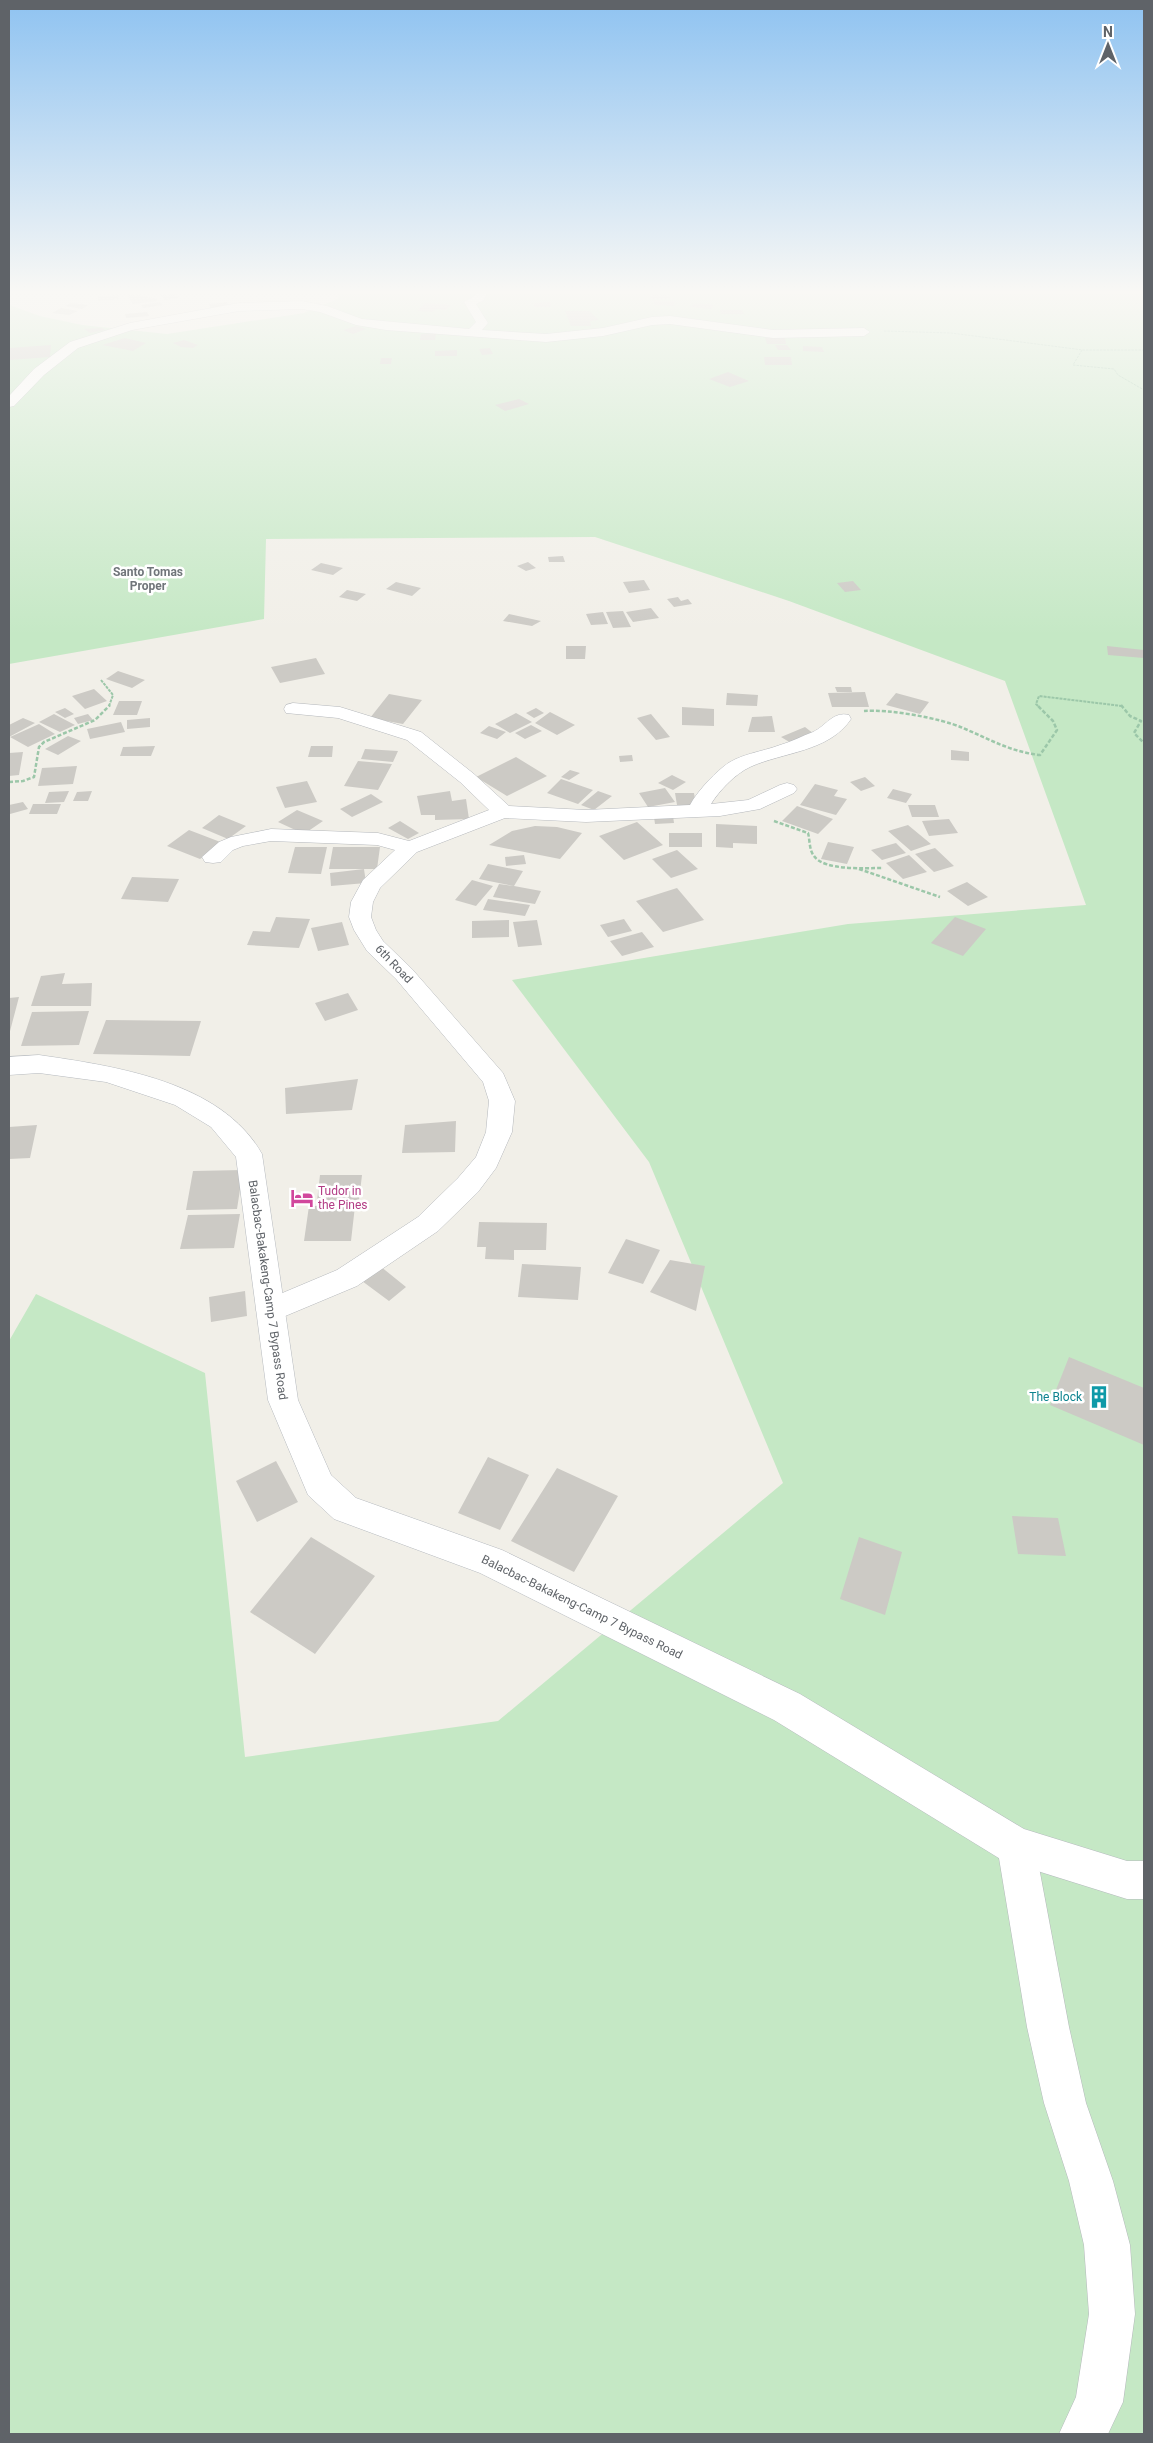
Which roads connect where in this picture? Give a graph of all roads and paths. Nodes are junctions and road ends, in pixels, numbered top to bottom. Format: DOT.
graph roads {
  1 [pos="101,680"];
  2 [pos="293,709"];
  3 [pos="842,719"];
  4 [pos="1144,743"];
  5 [pos="9,782"];
  6 [pos="787,789"];
  7 [pos="709,810"];
  8 [pos="503,812"];
  9 [pos="410,848"];
  10 [pos="213,857"];
  11 [pos="856,868"];
  12 [pos="883,868"];
  13 [pos="940,896"];
  14 [pos="9,1066"];
  15 [pos="270,1310"];
  16 [pos="1016,1846"];
  17 [pos="1144,1880"];
  18 [pos="1083,2434"];
  1 -- 5 [label="path"];
  2 -- 8 [label="street"];
  3 -- 4 [label="path"];
  3 -- 7 [label="street"];
  6 -- 7 [label="street, 6th Road"];
  7 -- 8 [label="street, 6th Road"];
  7 -- 11 [label="path"];
  8 -- 9 [label="street, 6th Road"];
  9 -- 10 [label="street"];
  9 -- 15 [label="street, 6th Road"];
  11 -- 12 [label="path"];
  11 -- 13 [label="path"];
  14 -- 15 [label="street, Balacbac-Bakakeng-Camp 7 Bypass Road"];
  15 -- 16 [label="street, Balacbac-Bakakeng-Camp 7 Bypass Road"];
  16 -- 17 [label="street, Balacbac-Bakakeng-Camp 7 Bypass Road"];
  16 -- 18 [label="street"];
}
